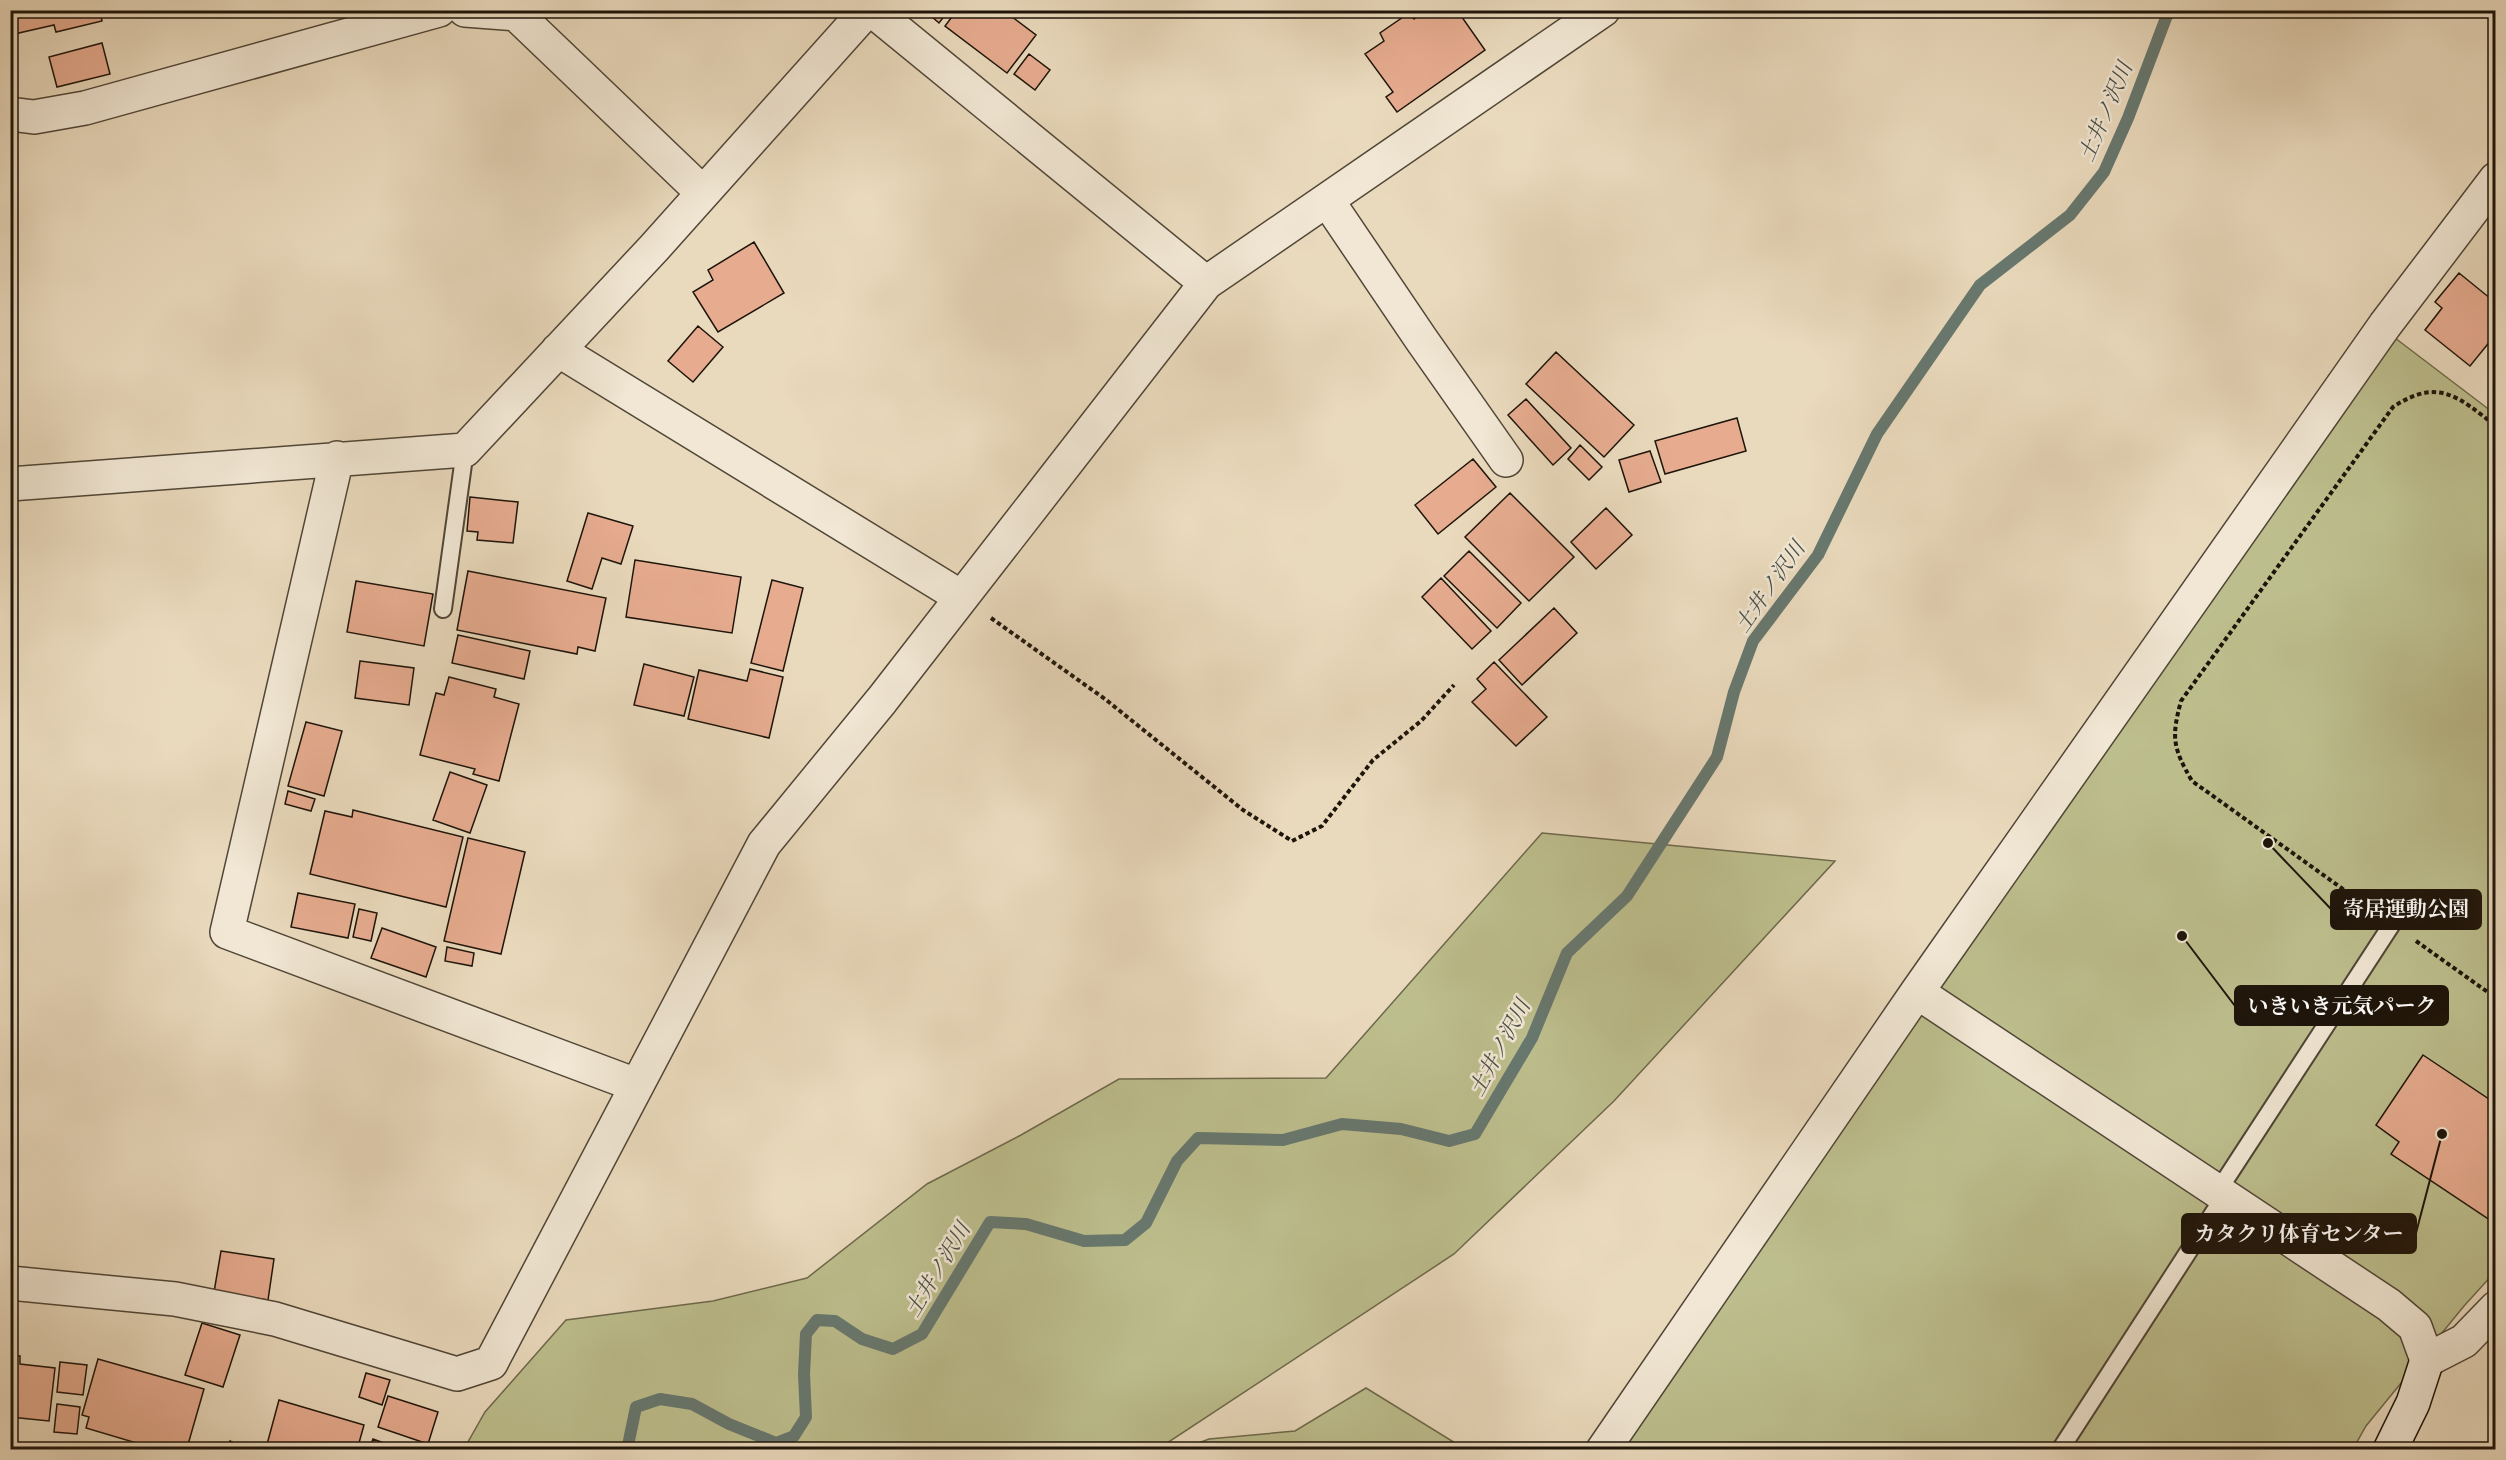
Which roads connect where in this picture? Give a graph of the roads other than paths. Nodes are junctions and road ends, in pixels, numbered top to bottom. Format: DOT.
graph roads {
  1 [pos="440,10"];
  2 [pos="465,10"];
  3 [pos="867,10"];
  4 [pos="872,10"];
  5 [pos="1603,10"];
  6 [pos="10,114"];
  7 [pos="2496,179"];
  8 [pos="703,194"];
  9 [pos="1327,200"];
  10 [pos="1206,283"];
  11 [pos="558,350"];
  12 [pos="465,450"];
  13 [pos="337,458"];
  14 [pos="1506,460"];
  15 [pos="10,484"];
  16 [pos="962,597"];
  17 [pos="443,609"];
  18 [pos="2392,924"];
  19 [pos="1917,992"];
  20 [pos="636,1085"];
  21 [pos="2221,1193"];
  22 [pos="10,1283"];
  23 [pos="2496,1308"];
  24 [pos="2427,1360"];
  25 [pos="1604,1449"];
  26 [pos="2060,1449"];
  27 [pos="2390,1449"];
  1 -- 6 [label="street"];
  2 -- 8 [label="street"];
  3 -- 8 [label="street"];
  4 -- 10 [label="street"];
  5 -- 9 [label="street"];
  7 -- 19 [label="street"];
  8 -- 11 [label="street"];
  9 -- 10 [label="street"];
  9 -- 14 [label="street"];
  10 -- 16 [label="street"];
  11 -- 12 [label="street"];
  11 -- 16 [label="street"];
  12 -- 13 [label="street"];
  12 -- 17 [label="lane"];
  13 -- 15 [label="street"];
  13 -- 20 [label="street"];
  16 -- 20 [label="street"];
  18 -- 21 [label="lane"];
  19 -- 21 [label="street"];
  19 -- 25 [label="street"];
  20 -- 22 [label="street"];
  21 -- 24 [label="street"];
  21 -- 26 [label="lane"];
  23 -- 24 [label="street"];
  24 -- 27 [label="street"];
}
